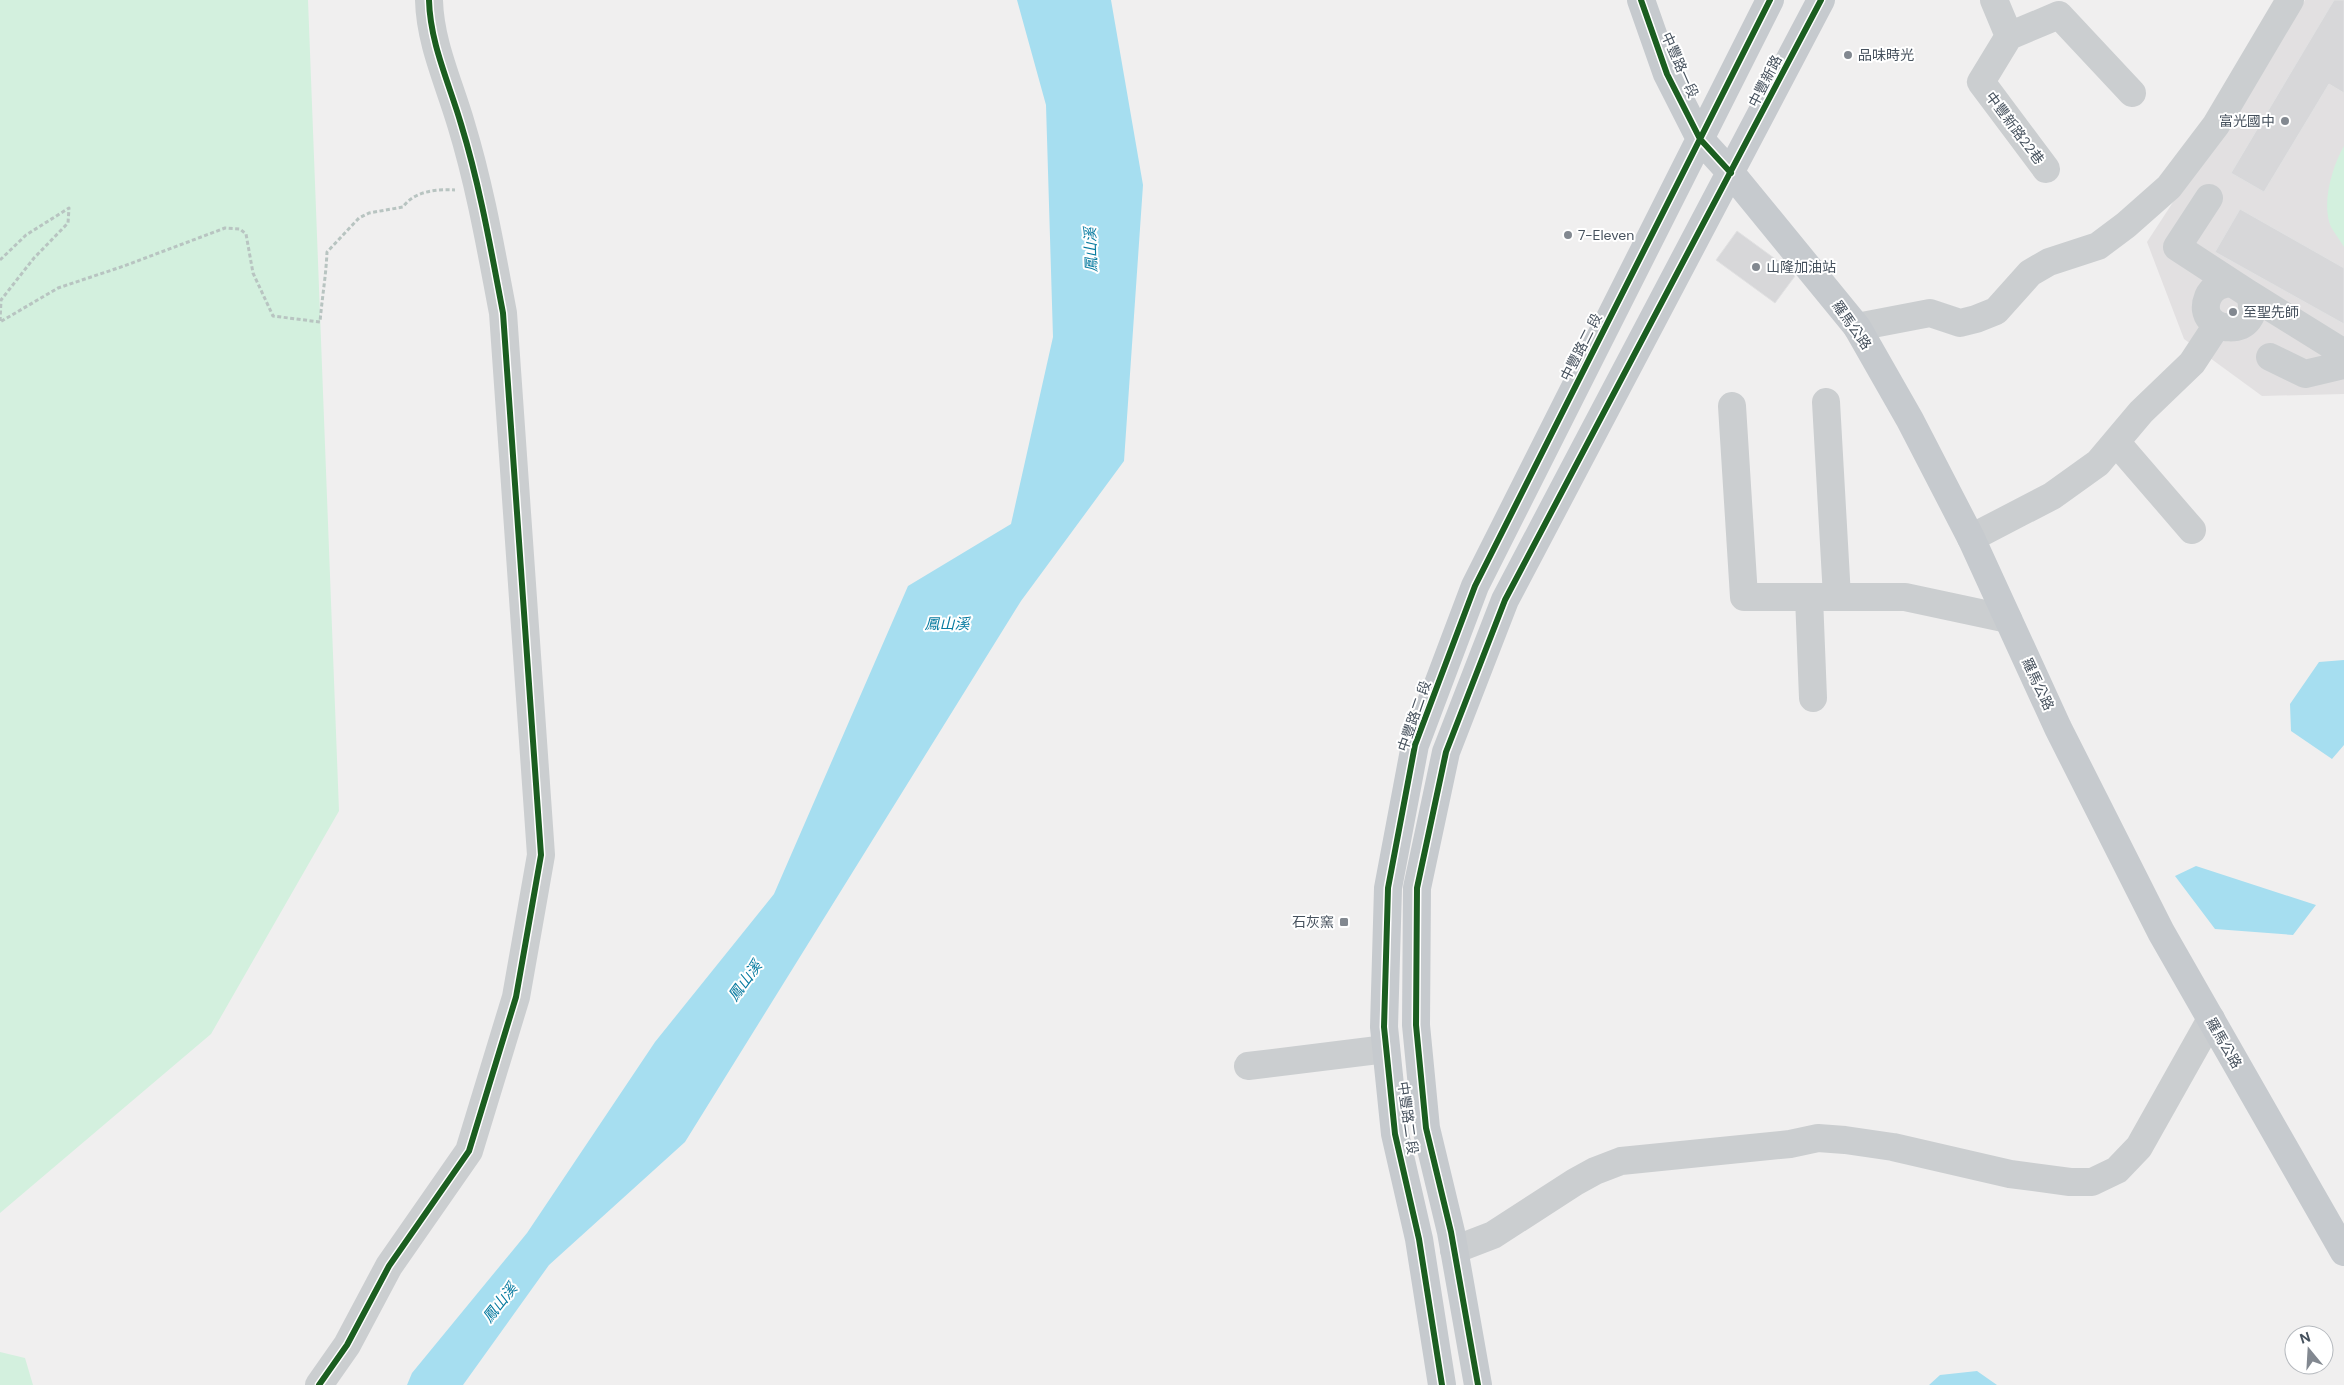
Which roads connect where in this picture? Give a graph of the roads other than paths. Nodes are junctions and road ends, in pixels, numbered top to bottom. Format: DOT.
graph roads {
  1 [pos="429,0"];
  2 [pos="1641,0"];
  3 [pos="1770,0"];
  4 [pos="1821,0"];
  5 [pos="1994,0"];
  6 [pos="2290,0"];
  7 [pos="2009,36"];
  8 [pos="2132,93"];
  9 [pos="1700,139"];
  10 [pos="2046,169"];
  11 [pos="1731,173"];
  12 [pos="2209,198"];
  13 [pos="2239,288"];
  14 [pos="1857,327"];
  15 [pos="2344,353"];
  16 [pos="2270,357"];
  17 [pos="2344,365"];
  18 [pos="1826,402"];
  19 [pos="1732,406"];
  20 [pos="2116,442"];
  21 [pos="2192,530"];
  22 [pos="1971,538"];
  23 [pos="1809,597"];
  24 [pos="1836,597"];
  25 [pos="2008,619"];
  26 [pos="1813,698"];
  27 [pos="1387,915"];
  28 [pos="1417,918"];
  29 [pos="2211,1019"];
  30 [pos="1386,1049"];
  31 [pos="1248,1066"];
  32 [pos="2344,1252"];
  33 [pos="1455,1256"];
  34 [pos="1424,1268"];
  35 [pos="319,1385"];
  36 [pos="1442,1385"];
  37 [pos="1478,1385"];
  1 -- 35 [label="street"];
  2 -- 9 [label="main road, 中豐路一段"];
  3 -- 9 [label="main road"];
  4 -- 11 [label="main road, 中豐新路"];
  5 -- 7 [label="street"];
  6 -- 14 [label="street"];
  7 -- 8 [label="street"];
  7 -- 10 [label="street, 中豐新路22巷"];
  9 -- 11 [label="main road, 羅馬公路"];
  9 -- 27 [label="main road, 中豐路二 段"];
  11 -- 14 [label="main road, 羅馬公路"];
  11 -- 28 [label="main road, 中豐路二 段"];
  12 -- 13 [label="street"];
  13 -- 15 [label="street"];
  13 -- 20 [label="street"];
  14 -- 22 [label="main road, 羅馬公路"];
  16 -- 17 [label="street"];
  18 -- 24 [label="street"];
  19 -- 23 [label="street"];
  20 -- 21 [label="street"];
  20 -- 22 [label="street"];
  22 -- 25 [label="main road, 羅馬公路"];
  23 -- 24 [label="street"];
  23 -- 26 [label="street"];
  24 -- 25 [label="street"];
  25 -- 29 [label="main road, 羅馬公路"];
  27 -- 28 [label="main road"];
  27 -- 30 [label="main road, 中豐路二 段"];
  28 -- 33 [label="main road, 中豐路二 段"];
  29 -- 32 [label="main road, 羅馬公路"];
  29 -- 33 [label="street"];
  30 -- 31 [label="street"];
  30 -- 34 [label="main road, 中豐路二 段"];
  33 -- 34 [label="main road"];
  33 -- 37 [label="main road, 中豐路二 段"];
  34 -- 36 [label="main road, 中豐路二 段"];
}
